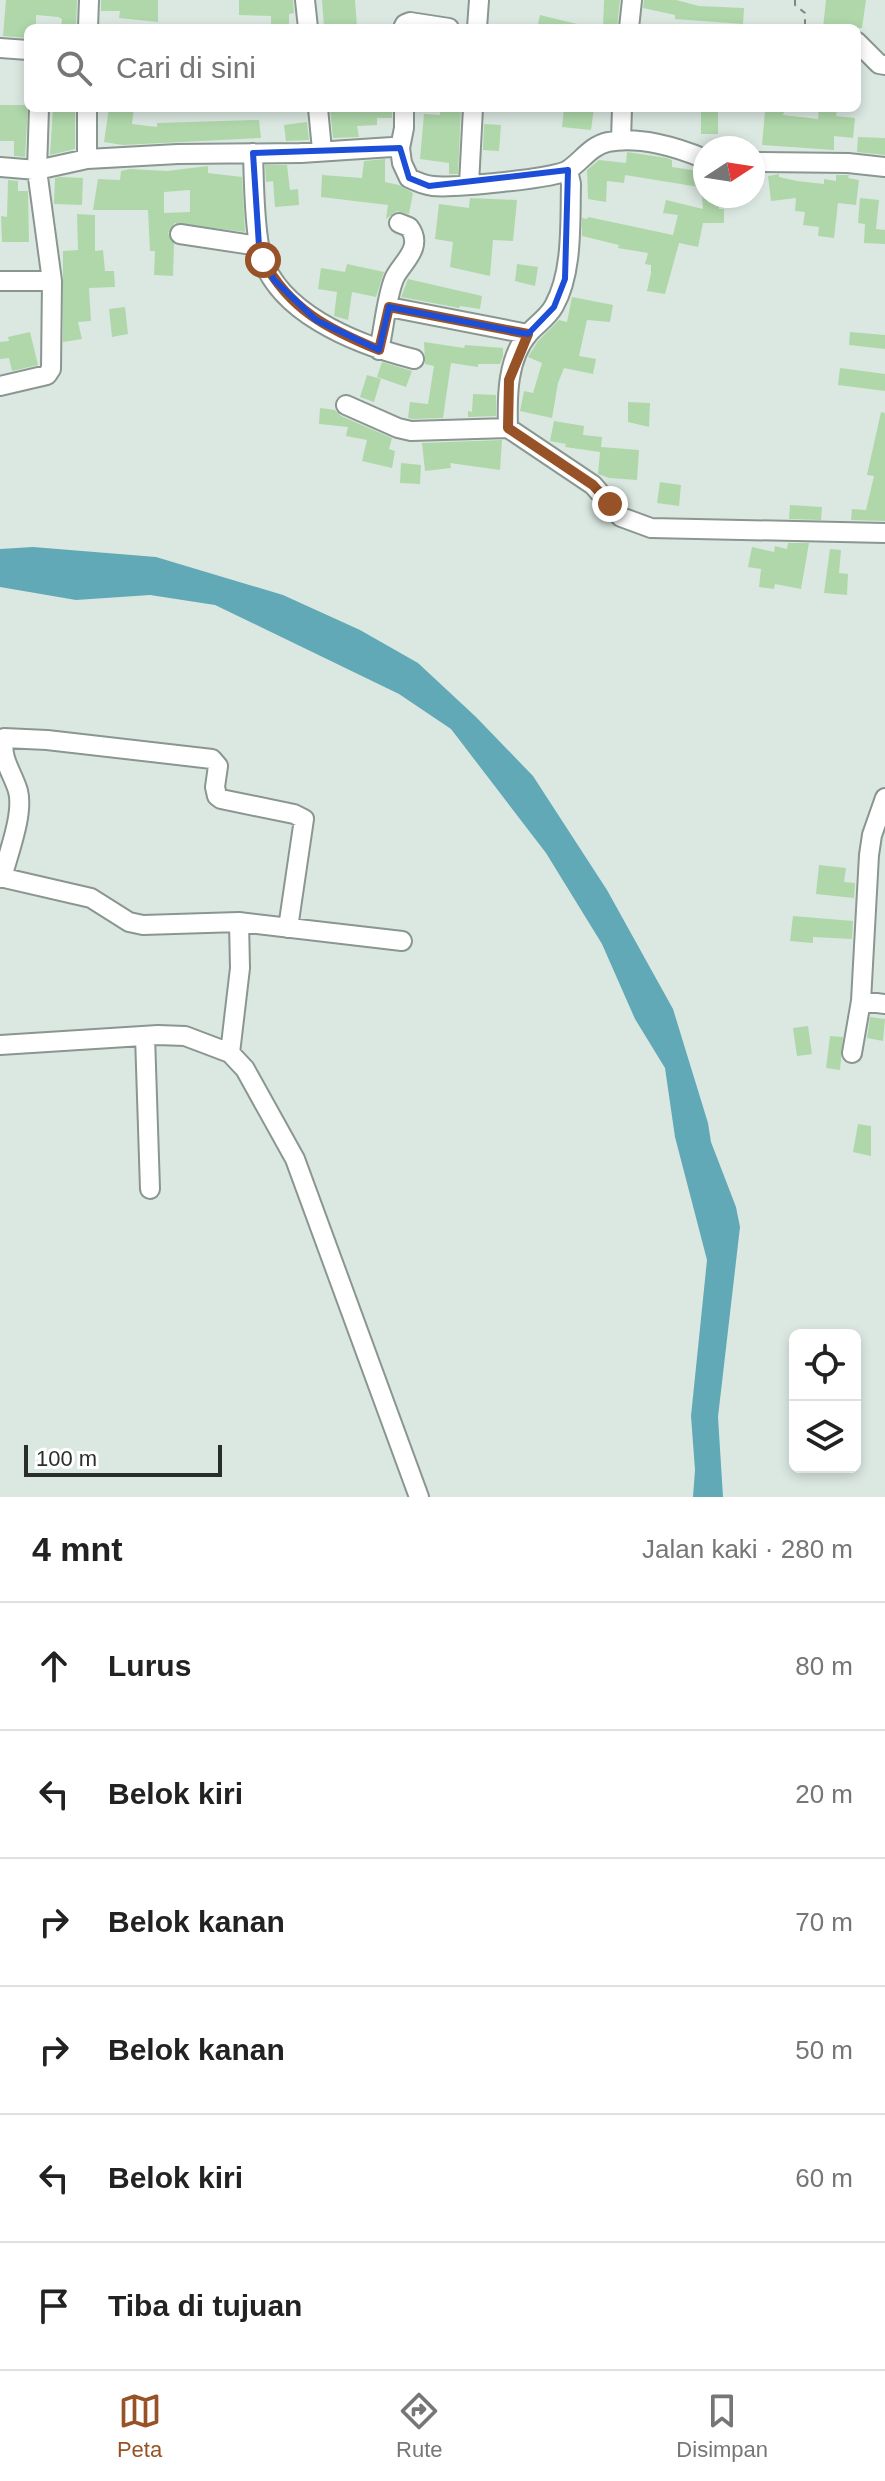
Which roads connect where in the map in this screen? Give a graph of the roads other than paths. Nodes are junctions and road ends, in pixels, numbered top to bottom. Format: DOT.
graph roads {
  1 [pos="89,0"];
  2 [pos="305,0"];
  3 [pos="479,0"];
  4 [pos="632,0"];
  5 [pos="88,24"];
  6 [pos="308,24"];
  7 [pos="477,24"];
  8 [pos="629,24"];
  9 [pos="861,46"];
  10 [pos="0,48"];
  11 [pos="24,50"];
  12 [pos="885,65"];
  13 [pos="39,112"];
  14 [pos="87,112"];
  15 [pos="318,112"];
  16 [pos="404,112"];
  17 [pos="473,112"];
  18 [pos="622,112"];
  19 [pos="621,140"];
  20 [pos="400,148"];
  21 [pos="322,150"];
  22 [pos="253,153"];
  23 [pos="693,154"];
  24 [pos="87,159"];
  25 [pos="765,162"];
  26 [pos="0,167"];
  27 [pos="885,167"];
  28 [pos="37,170"];
  29 [pos="568,170"];
  30 [pos="469,184"];
  31 [pos="399,223"];
  32 [pos="180,234"];
  33 [pos="259,246"];
  34 [pos="0,281"];
  35 [pos="52,281"];
  36 [pos="389,307"];
  37 [pos="528,334"];
  38 [pos="379,350"];
  39 [pos="414,359"];
  40 [pos="0,386"];
  41 [pos="346,405"];
  42 [pos="508,428"];
  43 [pos="885,533"];
  44 [pos="885,798"];
  45 [pos="1,877"];
  46 [pos="239,922"];
  47 [pos="288,928"];
  48 [pos="402,941"];
  49 [pos="861,1001"];
  50 [pos="885,1004"];
  51 [pos="233,1029"];
  52 [pos="145,1036"];
  53 [pos="185,1036"];
  54 [pos="0,1045"];
  55 [pos="230,1053"];
  56 [pos="852,1053"];
  57 [pos="150,1189"];
  58 [pos="419,1497"];
  1 -- 5 [label="street"];
  2 -- 6 [label="street"];
  3 -- 7 [label="street"];
  4 -- 8 [label="street"];
  9 -- 12 [label="street"];
  10 -- 11 [label="street"];
  13 -- 28 [label="street"];
  14 -- 24 [label="street"];
  15 -- 21 [label="street"];
  16 -- 20 [label="street"];
  17 -- 30 [label="street"];
  18 -- 19 [label="street"];
  19 -- 23 [label="street"];
  19 -- 29 [label="street"];
  20 -- 21 [label="street"];
  20 -- 30 [label="street"];
  21 -- 22 [label="street"];
  22 -- 24 [label="street"];
  22 -- 33 [label="street"];
  24 -- 28 [label="street"];
  25 -- 27 [label="street"];
  26 -- 28 [label="street"];
  28 -- 35 [label="street"];
  29 -- 30 [label="street"];
  29 -- 37 [label="street"];
  31 -- 36 [label="street"];
  32 -- 33 [label="street"];
  33 -- 38 [label="street"];
  34 -- 35 [label="street"];
  35 -- 40 [label="street"];
  36 -- 37 [label="street"];
  36 -- 38 [label="street"];
  37 -- 42 [label="street"];
  38 -- 39 [label="street"];
  41 -- 42 [label="street"];
  42 -- 43 [label="street"];
  44 -- 49 [label="street"];
  45 -- 46 [label="street"];
  45 -- 47 [label="street"];
  46 -- 47 [label="street"];
  46 -- 51 [label="street"];
  47 -- 48 [label="street"];
  49 -- 50 [label="street"];
  49 -- 56 [label="street"];
  51 -- 53 [label="street"];
  51 -- 55 [label="street"];
  52 -- 53 [label="street"];
  52 -- 54 [label="street"];
  52 -- 57 [label="street"];
  53 -- 55 [label="street"];
  55 -- 58 [label="street"];
}
